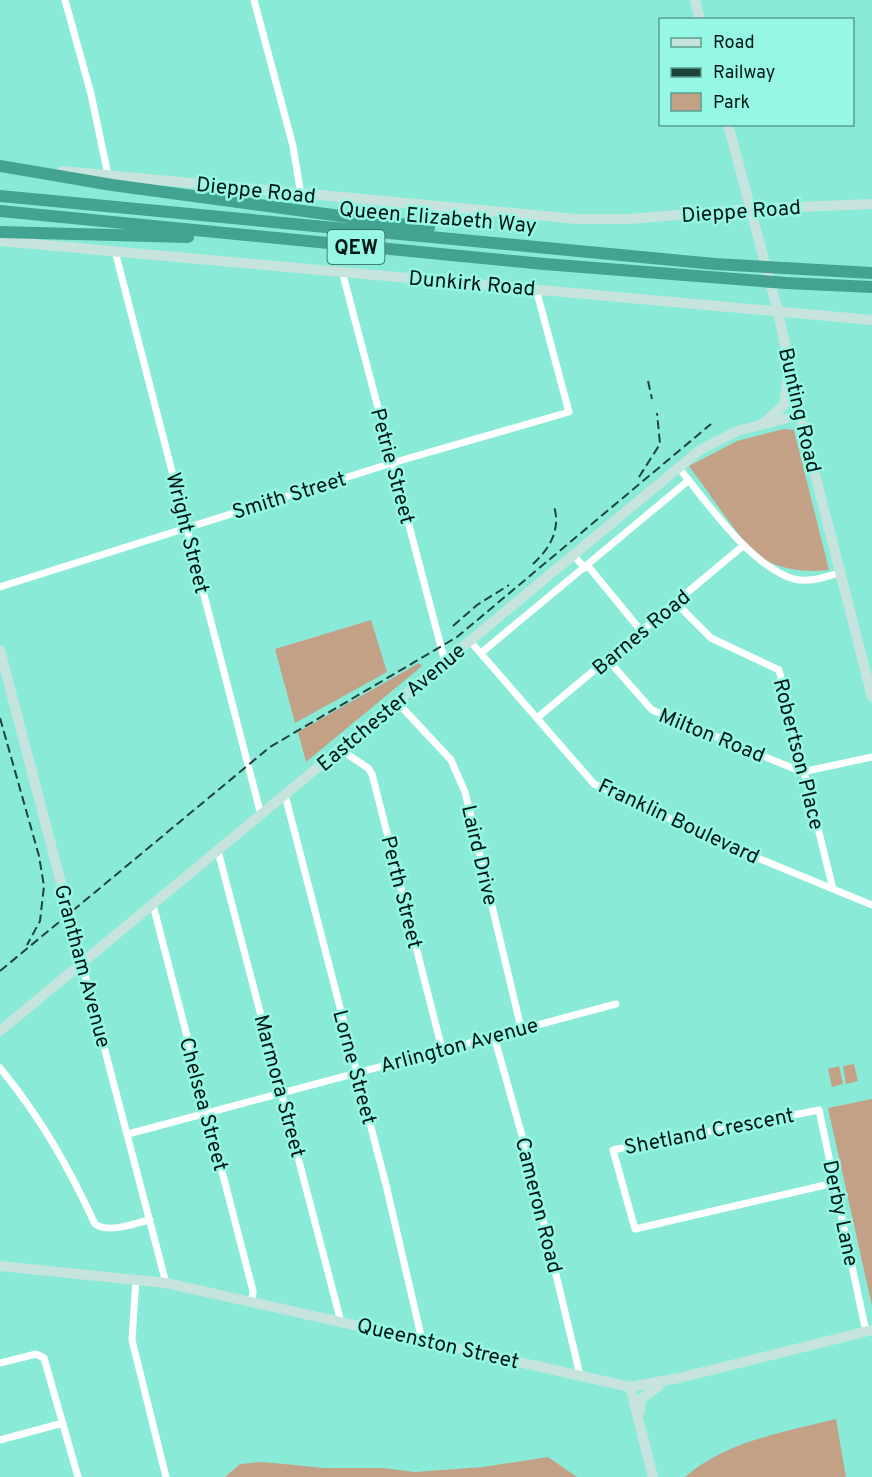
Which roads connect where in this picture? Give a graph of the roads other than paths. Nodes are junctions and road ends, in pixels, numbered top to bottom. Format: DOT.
graph roads {
  1 [pos="65,0"];
  2 [pos="254,0"];
  3 [pos="695,0"];
  4 [pos="700,18"];
  5 [pos="729,126"];
  6 [pos="0,166"];
  7 [pos="108,176"];
  8 [pos="301,195"];
  9 [pos="0,196"];
  10 [pos="872,204"];
  11 [pos="750,209"];
  12 [pos="0,211"];
  13 [pos="0,232"];
  14 [pos="219,234"];
  15 [pos="0,241"];
  16 [pos="492,241"];
  17 [pos="115,251"];
  18 [pos="714,270"];
  19 [pos="342,271"];
  20 [pos="872,273"];
  21 [pos="872,286"];
  22 [pos="536,289"];
  23 [pos="778,312"];
  24 [pos="872,320"];
  25 [pos="788,359"];
  26 [pos="800,415"];
  27 [pos="758,426"];
  28 [pos="392,463"];
  29 [pos="678,467"];
  30 [pos="689,480"];
  31 [pos="187,527"];
  32 [pos="744,545"];
  33 [pos="574,556"];
  34 [pos="586,567"];
  35 [pos="839,573"];
  36 [pos="0,587"];
  37 [pos="676,603"];
  38 [pos="642,632"];
  39 [pos="470,641"];
  40 [pos="0,650"];
  41 [pos="481,653"];
  42 [pos="608,660"];
  43 [pos="445,662"];
  44 [pos="872,697"];
  45 [pos="397,702"];
  46 [pos="537,718"];
  47 [pos="341,750"];
  48 [pos="872,757"];
  49 [pos="802,772"];
  50 [pos="285,795"];
  51 [pos="261,815"];
  52 [pos="218,851"];
  53 [pos="833,889"];
  54 [pos="153,905"];
  55 [pos="872,905"];
  56 [pos="82,963"];
  57 [pos="616,1004"];
  58 [pos="521,1028"];
  59 [pos="0,1031"];
  60 [pos="494,1036"];
  61 [pos="442,1049"];
  62 [pos="0,1068"];
  63 [pos="356,1073"];
  64 [pos="282,1094"];
  65 [pos="207,1114"];
  66 [pos="823,1129"];
  67 [pos="128,1134"];
  68 [pos="834,1183"];
  69 [pos="150,1220"];
  70 [pos="0,1266"];
  71 [pos="136,1279"];
  72 [pos="166,1283"];
  73 [pos="252,1302"];
  74 [pos="341,1322"];
  75 [pos="869,1331"];
  76 [pos="422,1340"];
  77 [pos="0,1363"];
  78 [pos="580,1376"];
  79 [pos="679,1378"];
  80 [pos="630,1386"];
  81 [pos="63,1423"];
  82 [pos="641,1430"];
  83 [pos="0,1440"];
  84 [pos="78,1477"];
  85 [pos="166,1477"];
  86 [pos="653,1477"];
  1 -- 7 [label="street"];
  2 -- 8 [label="street"];
  3 -- 4 [label="street"];
  5 -- 11 [label="street, Bunting Road"];
  6 -- 7 [label="street, Dieppe Road"];
  6 -- 16 [label="highway"];
  7 -- 8 [label="street, Dieppe Road"];
  8 -- 11 [label="street, Dieppe Road"];
  9 -- 16 [label="highway, Queen Elizabeth Way / QEW"];
  10 -- 11 [label="street, Dieppe Road"];
  11 -- 23 [label="street, Bunting Road"];
  12 -- 14 [label="highway, Queen Elizabeth Way / QEW"];
  13 -- 14 [label="highway"];
  14 -- 18 [label="highway, Queen Elizabeth Way / QEW"];
  15 -- 17 [label="street, Dunkirk Road"];
  16 -- 18 [label="highway, Queen Elizabeth Way / QEW"];
  17 -- 19 [label="street, Dunkirk Road"];
  17 -- 31 [label="street, Wright Street"];
  18 -- 20 [label="highway, Queen Elizabeth Way / QEW"];
  18 -- 21 [label="highway, Queen Elizabeth Way / QEW"];
  19 -- 22 [label="street, Dunkirk Road"];
  19 -- 28 [label="street, Petrie Street"];
  22 -- 23 [label="street, Dunkirk Road"];
  22 -- 28 [label="street, Smith Street"];
  23 -- 24 [label="street, Dunkirk Road"];
  23 -- 25 [label="street, Bunting Road"];
  25 -- 26 [label="street, Bunting Road"];
  25 -- 27 [label="street"];
  26 -- 27 [label="street, Eastchester Avenue"];
  26 -- 35 [label="street, Bunting Road"];
  27 -- 29 [label="street, Eastchester Avenue"];
  28 -- 31 [label="street, Smith Street"];
  28 -- 43 [label="street, Petrie Street"];
  29 -- 30 [label="street"];
  29 -- 33 [label="street, Eastchester Avenue"];
  30 -- 32 [label="street"];
  30 -- 34 [label="street, Eastchester Avenue"];
  31 -- 36 [label="street, Smith Street"];
  31 -- 51 [label="street, Wright Street"];
  32 -- 35 [label="street"];
  32 -- 37 [label="street, Barnes Road"];
  33 -- 34 [label="street"];
  33 -- 39 [label="street, Eastchester Avenue"];
  34 -- 38 [label="street"];
  34 -- 41 [label="street, Eastchester Avenue"];
  35 -- 44 [label="street, Bunting Road"];
  37 -- 38 [label="street, Barnes Road"];
  37 -- 49 [label="street, Robertson Place"];
  38 -- 42 [label="street, Barnes Road"];
  39 -- 41 [label="street, Franklin Boulevard"];
  39 -- 43 [label="street, Eastchester Avenue"];
  40 -- 56 [label="street, Grantham Avenue"];
  41 -- 46 [label="street, Franklin Boulevard"];
  42 -- 46 [label="street, Barnes Road"];
  42 -- 49 [label="street, Milton Road"];
  43 -- 45 [label="street, Eastchester Avenue"];
  45 -- 47 [label="street, Eastchester Avenue"];
  45 -- 58 [label="street, Laird Drive"];
  46 -- 53 [label="street, Franklin Boulevard"];
  47 -- 50 [label="street, Eastchester Avenue"];
  47 -- 61 [label="street, Perth Street"];
  48 -- 49 [label="street"];
  49 -- 53 [label="street, Robertson Place"];
  50 -- 51 [label="street, Eastchester Avenue"];
  50 -- 63 [label="street, Lorne Street"];
  51 -- 52 [label="street, Eastchester Avenue"];
  52 -- 54 [label="street, Eastchester Avenue"];
  52 -- 64 [label="street, Marmora Street"];
  53 -- 55 [label="street, Franklin Boulevard"];
  54 -- 56 [label="street, Eastchester Avenue"];
  54 -- 65 [label="street, Chelsea Street"];
  56 -- 59 [label="street, Eastchester Avenue"];
  56 -- 67 [label="street, Grantham Avenue"];
  57 -- 58 [label="street, Arlington Avenue"];
  58 -- 60 [label="street, Arlington Avenue"];
  60 -- 61 [label="street, Arlington Avenue"];
  60 -- 78 [label="street, Cameron Road"];
  61 -- 63 [label="street, Arlington Avenue"];
  62 -- 69 [label="street"];
  63 -- 64 [label="street, Arlington Avenue"];
  63 -- 76 [label="street, Lorne Street"];
  64 -- 65 [label="street, Arlington Avenue"];
  64 -- 74 [label="street, Marmora Street"];
  65 -- 67 [label="street, Arlington Avenue"];
  65 -- 73 [label="street, Chelsea Street"];
  66 -- 68 [label="street, Derby Lane"];
  66 -- 68 [label="street, Shetland Crescent"];
  67 -- 69 [label="street, Grantham Avenue"];
  68 -- 75 [label="street, Derby Lane"];
  69 -- 72 [label="street, Grantham Avenue"];
  70 -- 71 [label="street, Queenston Street"];
  71 -- 72 [label="street, Queenston Street"];
  71 -- 85 [label="street"];
  72 -- 73 [label="street, Queenston Street"];
  73 -- 74 [label="street, Queenston Street"];
  74 -- 76 [label="street, Queenston Street"];
  75 -- 79 [label="street, Queenston Street"];
  76 -- 78 [label="street, Queenston Street"];
  77 -- 81 [label="street"];
  78 -- 80 [label="street, Queenston Street"];
  79 -- 80 [label="street, Queenston Street"];
  79 -- 82 [label="street"];
  80 -- 82 [label="street"];
  81 -- 83 [label="street"];
  81 -- 84 [label="street"];
  82 -- 86 [label="street"];
}
